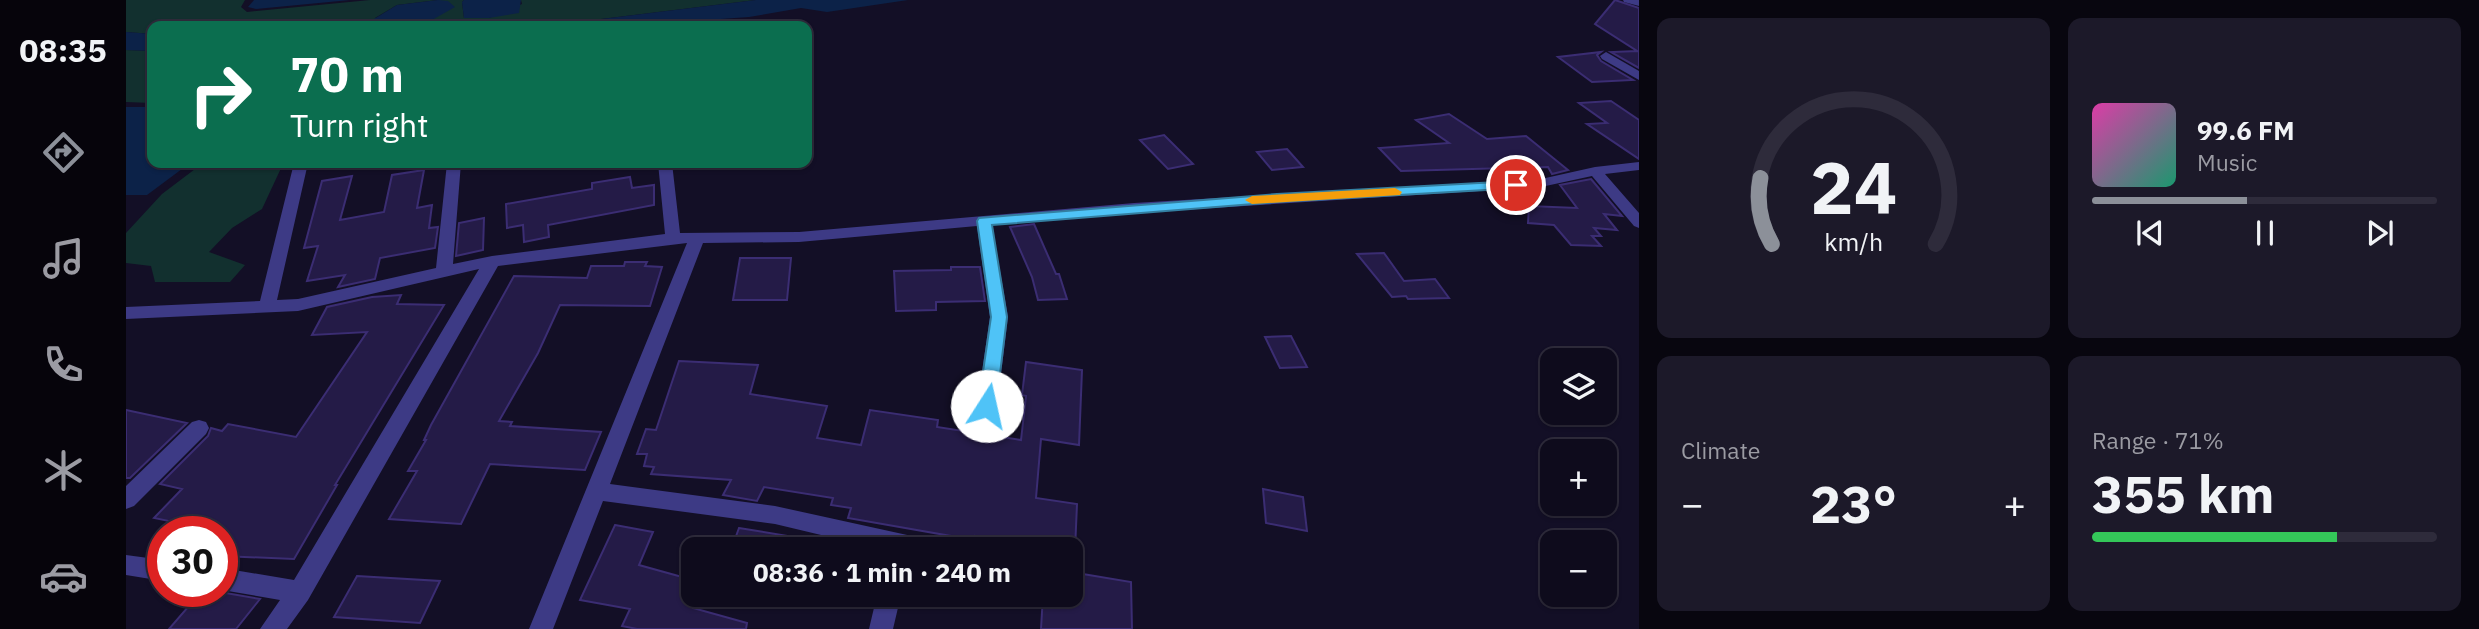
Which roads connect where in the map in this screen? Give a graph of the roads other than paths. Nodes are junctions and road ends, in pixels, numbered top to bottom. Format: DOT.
graph roads {
  1 [pos="1628,0"];
  2 [pos="1639,3"];
  3 [pos="1606,57"];
  4 [pos="1639,76"];
  5 [pos="1639,166"];
  6 [pos="300,168"];
  7 [pos="454,168"];
  8 [pos="665,168"];
  9 [pos="1595,171"];
  10 [pos="984,221"];
  11 [pos="1639,223"];
  12 [pos="697,237"];
  13 [pos="673,239"];
  14 [pos="492,261"];
  15 [pos="444,271"];
  16 [pos="267,308"];
  17 [pos="126,313"];
  18 [pos="987,406"];
  19 [pos="199,428"];
  20 [pos="597,492"];
  21 [pos="126,500"];
  22 [pos="864,537"];
  23 [pos="126,565"];
  24 [pos="147,568"];
  25 [pos="238,582"];
  26 [pos="300,592"];
  27 [pos="886,607"];
  28 [pos="272,629"];
  29 [pos="541,629"];
  30 [pos="881,629"];
  1 -- 2 [label="street"];
  3 -- 4 [label="street"];
  5 -- 9 [label="street"];
  6 -- 16 [label="street"];
  7 -- 15 [label="street"];
  8 -- 13 [label="street"];
  9 -- 10 [label="street"];
  9 -- 11 [label="street"];
  10 -- 12 [label="street"];
  10 -- 18 [label="street"];
  12 -- 13 [label="street"];
  12 -- 20 [label="street"];
  13 -- 14 [label="street"];
  14 -- 15 [label="street"];
  14 -- 26 [label="street"];
  15 -- 16 [label="street"];
  16 -- 17 [label="street"];
  19 -- 21 [label="street"];
  20 -- 22 [label="street"];
  20 -- 29 [label="street"];
  23 -- 24 [label="street"];
  25 -- 26 [label="street"];
  26 -- 28 [label="street"];
  27 -- 30 [label="street"];
}
